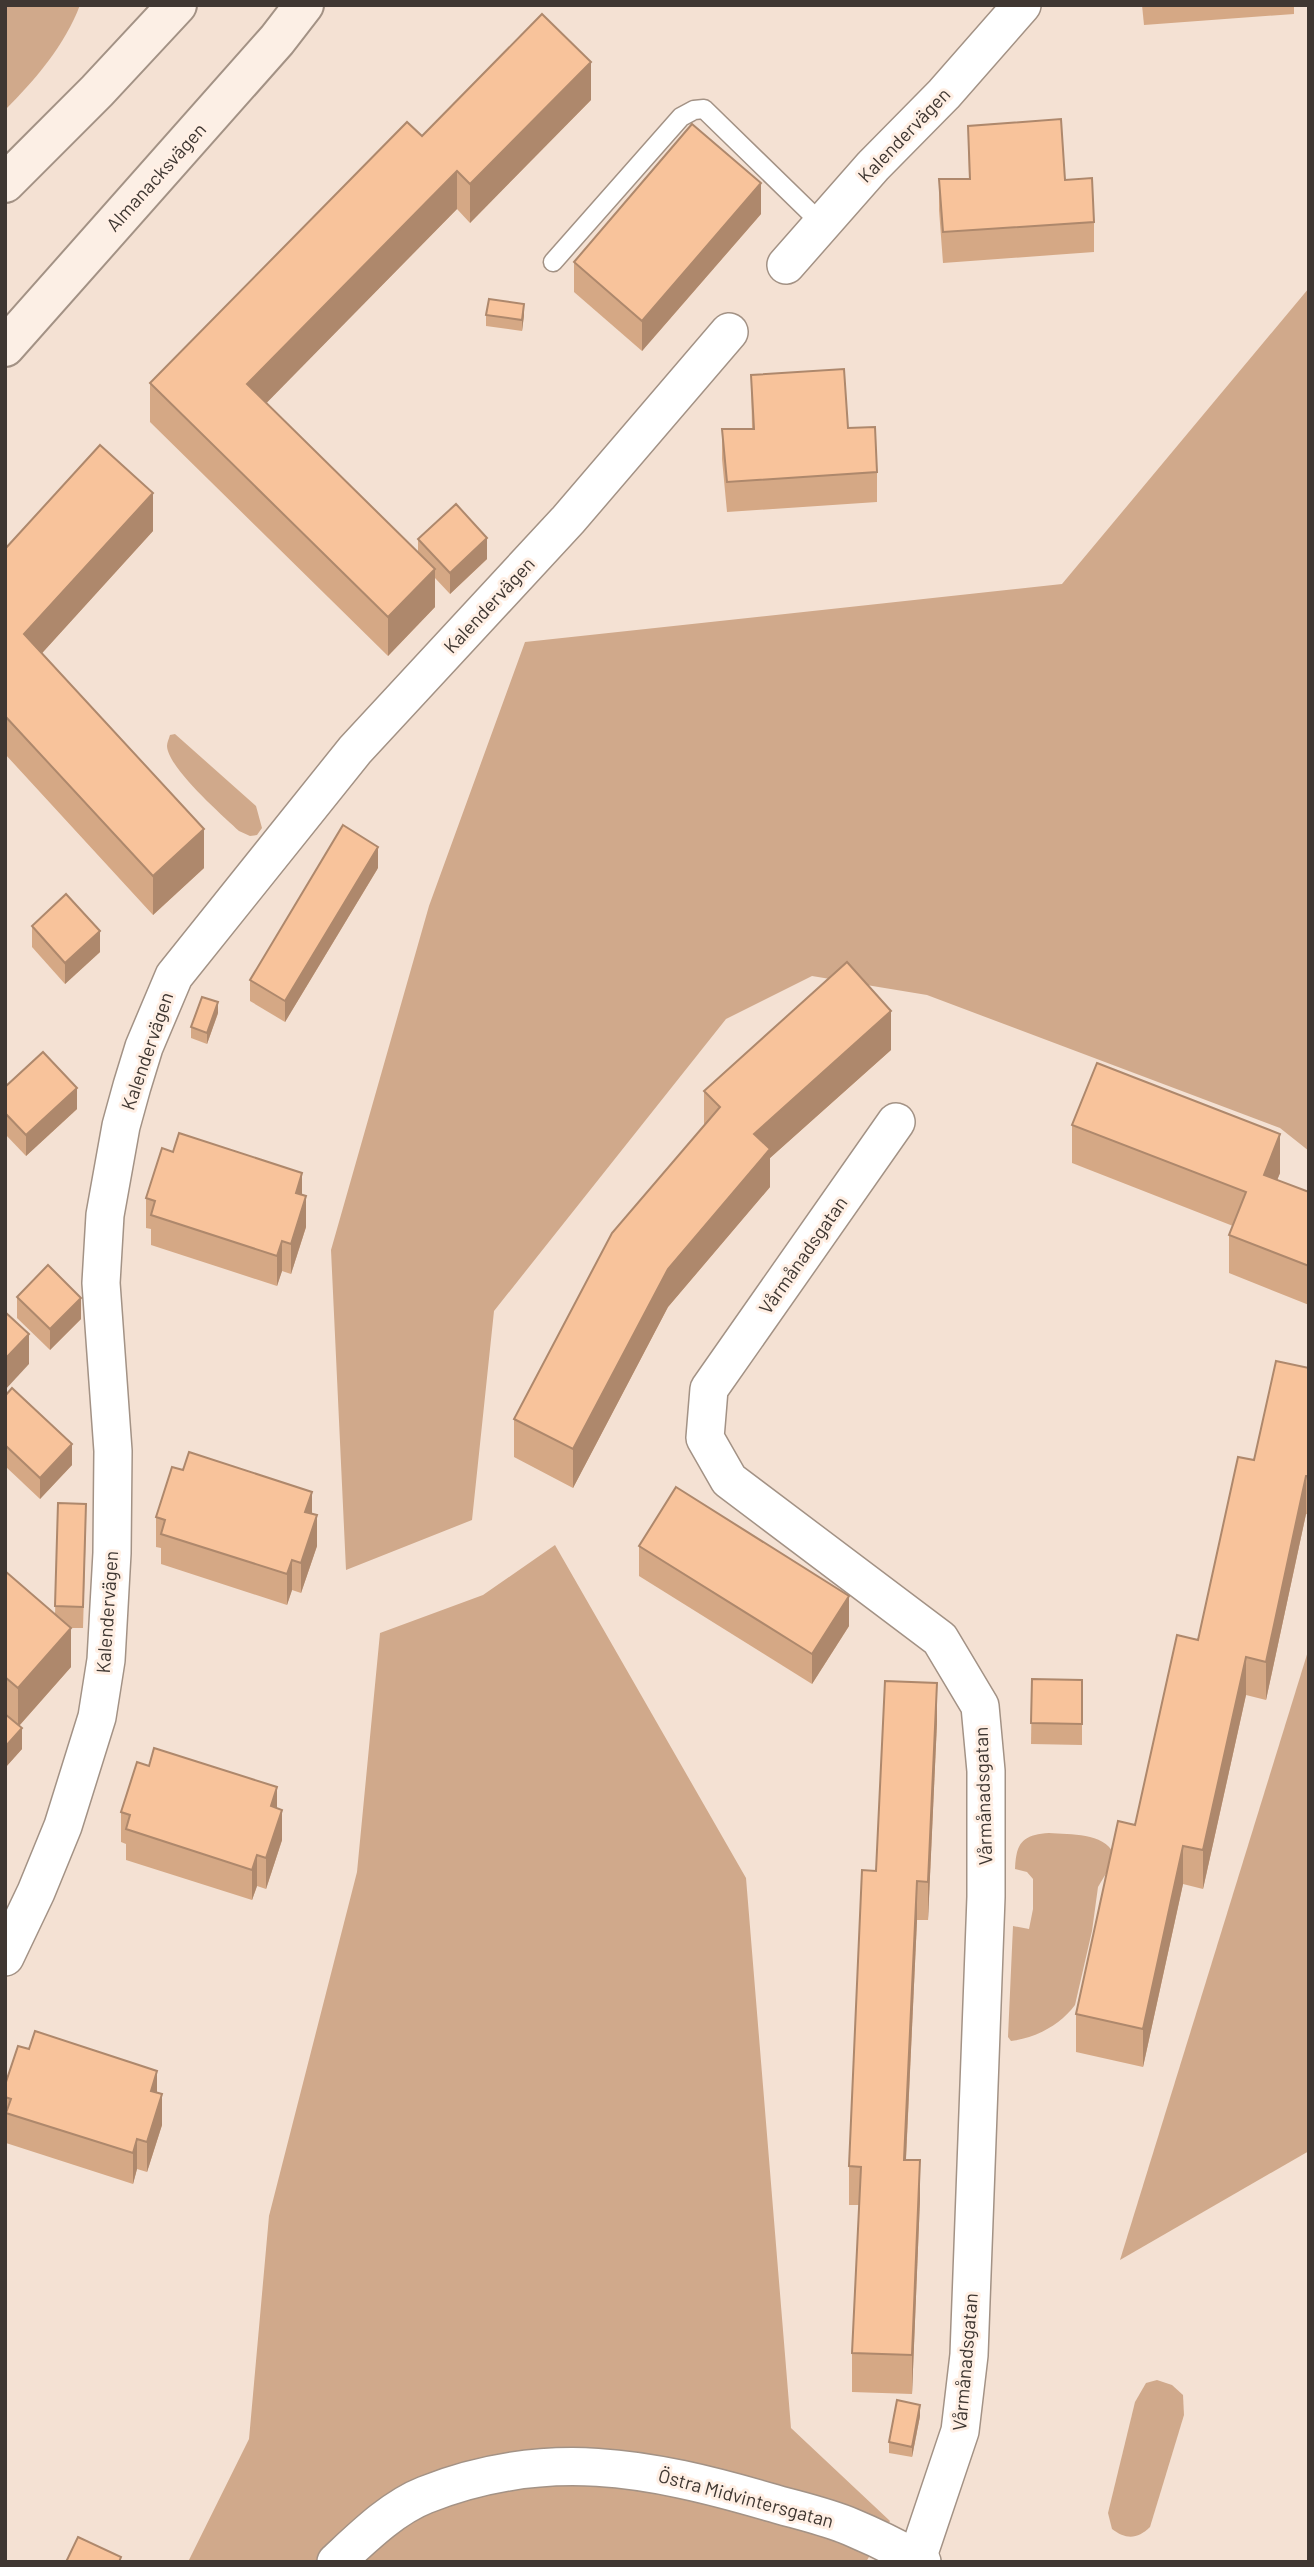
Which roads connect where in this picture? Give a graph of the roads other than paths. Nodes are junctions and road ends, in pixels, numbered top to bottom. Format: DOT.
graph roads {
  1 [pos="177,5"];
  2 [pos="304,5"];
  3 [pos="1022,5"];
  4 [pos="5,183"];
  5 [pos="821,223"];
  6 [pos="553,262"];
  7 [pos="786,265"];
  8 [pos="729,332"];
  9 [pos="5,347"];
  10 [pos="895,1122"];
  11 [pos="5,1957"];
  12 [pos="920,2560"];
  13 [pos="336,2562"];
  1 -- 4 [label="main road"];
  2 -- 9 [label="main road, Almanacksvägen"];
  3 -- 5 [label="street, Kalendervägen"];
  5 -- 6 [label="lane"];
  5 -- 7 [label="street, Kalendervägen"];
  8 -- 11 [label="street, Kalendervägen"];
  10 -- 12 [label="street, Vårmånadsgatan"];
  12 -- 13 [label="street, Östra Midvintersgatan"];
}
